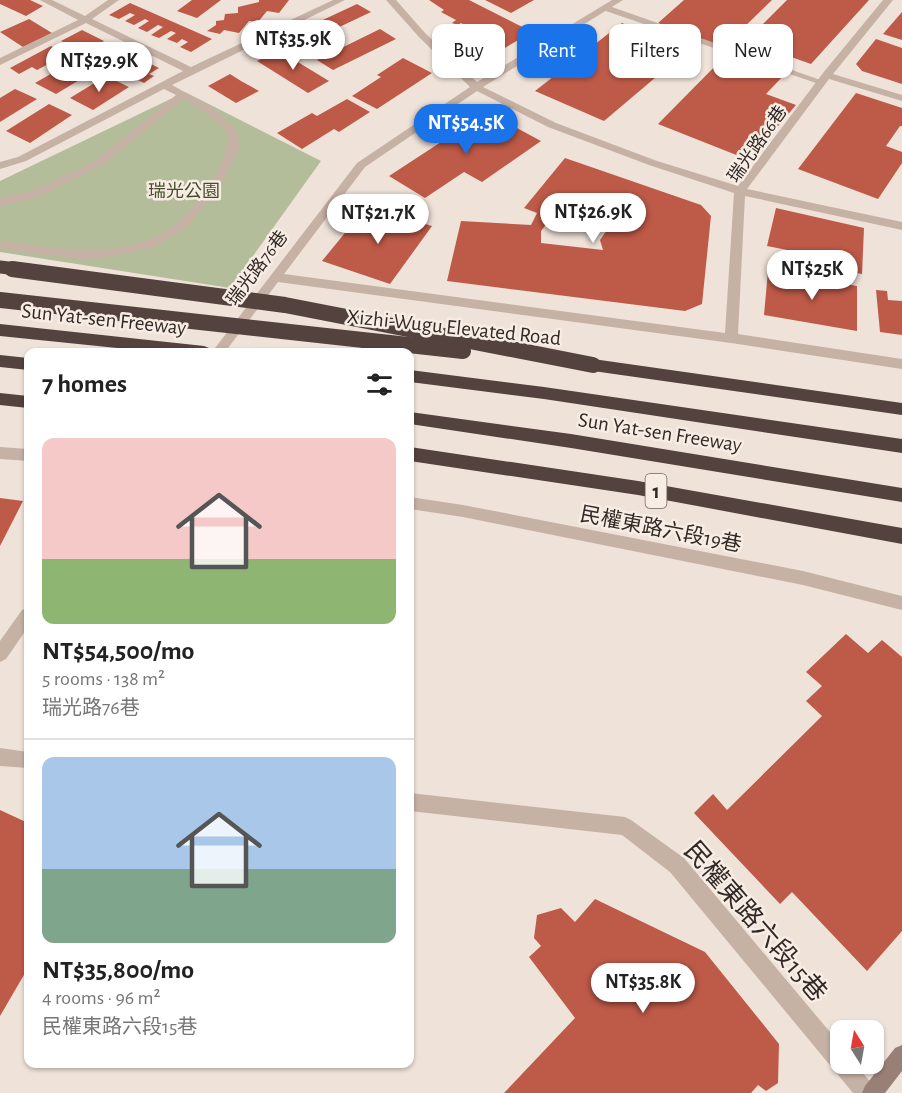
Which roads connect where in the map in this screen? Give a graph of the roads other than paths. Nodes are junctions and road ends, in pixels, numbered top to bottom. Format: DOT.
graph roads {
  1 [pos="45,0"];
  2 [pos="114,0"];
  3 [pos="340,0"];
  4 [pos="391,0"];
  5 [pos="618,0"];
  6 [pos="888,0"];
  7 [pos="606,8"];
  8 [pos="87,19"];
  9 [pos="0,62"];
  10 [pos="191,71"];
  11 [pos="824,79"];
  12 [pos="164,86"];
  13 [pos="476,87"];
  14 [pos="183,95"];
  15 [pos="902,98"];
  16 [pos="0,166"];
  17 [pos="740,191"];
  18 [pos="0,202"];
  19 [pos="902,226"];
  20 [pos="0,246"];
  21 [pos="0,267"];
  22 [pos="274,277"];
  23 [pos="0,300"];
  24 [pos="0,330"];
  25 [pos="731,338"];
  26 [pos="167,348"];
  27 [pos="221,348"];
  28 [pos="0,361"];
  29 [pos="24,364"];
  30 [pos="902,364"];
  31 [pos="593,366"];
  32 [pos="414,377"];
  33 [pos="0,399"];
  34 [pos="24,402"];
  35 [pos="902,409"];
  36 [pos="414,419"];
  37 [pos="901,446"];
  38 [pos="0,453"];
  39 [pos="24,455"];
  40 [pos="414,455"];
  41 [pos="902,495"];
  42 [pos="414,504"];
  43 [pos="902,536"];
  44 [pos="902,603"];
  45 [pos="24,621"];
  46 [pos="0,654"];
  47 [pos="0,757"];
  48 [pos="24,760"];
  49 [pos="414,802"];
  50 [pos="830,1049"];
  51 [pos="902,1055"];
  52 [pos="851,1074"];
  53 [pos="867,1093"];
  54 [pos="872,1093"];
  1 -- 8 [label="street"];
  2 -- 8 [label="street"];
  3 -- 10 [label="street"];
  4 -- 13 [label="street"];
  5 -- 7 [label="street, 瑞光路76巷"];
  6 -- 11 [label="street, 瑞光路66巷"];
  7 -- 11 [label="lane"];
  7 -- 13 [label="street, 瑞光路76巷"];
  8 -- 9 [label="street"];
  8 -- 10 [label="street"];
  10 -- 12 [label="street"];
  11 -- 15 [label="street"];
  11 -- 17 [label="street, 瑞光路66巷"];
  12 -- 14 [label="street"];
  12 -- 16 [label="street"];
  13 -- 17 [label="street"];
  13 -- 22 [label="street, 瑞光路76巷"];
  14 -- 18 [label="street"];
  14 -- 20 [label="street"];
  17 -- 19 [label="street"];
  17 -- 25 [label="street, 瑞光路66巷"];
  21 -- 31 [label="highway, bridge"];
  22 -- 25 [label="street"];
  22 -- 27 [label="street, 瑞光路76巷"];
  23 -- 31 [label="highway, Xizhi-Wugu Elevated Road, bridge"];
  24 -- 26 [label="highway, Sun Yat-sen Freeway"];
  25 -- 30 [label="street"];
  28 -- 29 [label="highway"];
  31 -- 35 [label="highway, Xizhi-Wugu Elevated Road"];
  32 -- 37 [label="highway, Sun Yat-sen Freeway"];
  33 -- 34 [label="highway"];
  36 -- 41 [label="highway, Sun Yat-sen Freeway / 1"];
  38 -- 39 [label="street"];
  40 -- 43 [label="highway, 1"];
  42 -- 44 [label="street, 民權東路六段19巷"];
  45 -- 46 [label="street"];
  47 -- 48 [label="street"];
  49 -- 50 [label="street, 民權東路六段15巷"];
  51 -- 54 [label="main road"];
  52 -- 53 [label="street, 民權東路六段15巷"];
}
